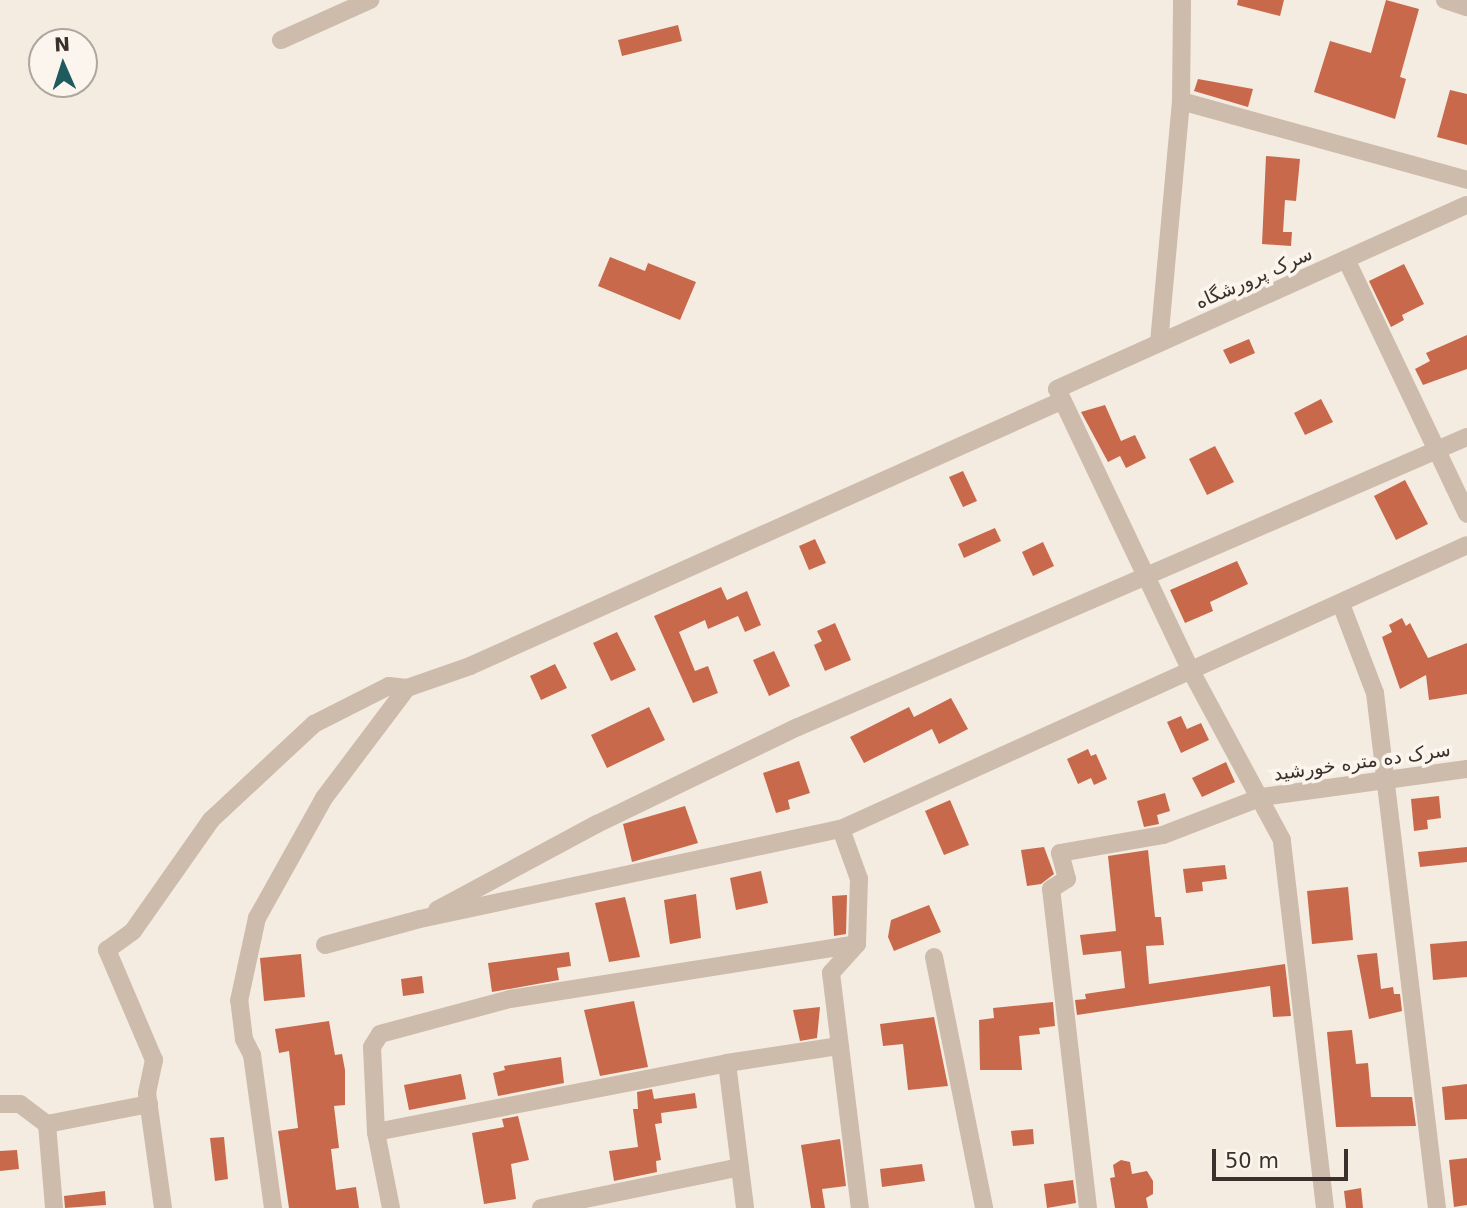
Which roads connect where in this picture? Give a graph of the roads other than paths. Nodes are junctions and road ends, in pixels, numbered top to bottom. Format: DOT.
graph roads {
  1 [pos="370,0"];
  2 [pos="1182,0"];
  3 [pos="1445,0"];
  4 [pos="1467,7"];
  5 [pos="281,40"];
  6 [pos="1181,101"];
  7 [pos="1467,180"];
  8 [pos="1467,205"];
  9 [pos="1346,259"];
  10 [pos="1159,343"];
  11 [pos="1059,395"];
  12 [pos="1467,437"];
  13 [pos="1437,450"];
  14 [pos="1467,514"];
  15 [pos="1467,545"];
  16 [pos="1144,575"];
  17 [pos="1341,604"];
  18 [pos="1192,673"];
  19 [pos="407,688"];
  20 [pos="1467,769"];
  21 [pos="1387,780"];
  22 [pos="1262,797"];
  23 [pos="841,829"];
  24 [pos="420,919"];
  25 [pos="857,944"];
  26 [pos="325,945"];
  27 [pos="934,957"];
  28 [pos="841,1046"];
  29 [pos="727,1063"];
  30 [pos="0,1104"];
  31 [pos="149,1104"];
  32 [pos="47,1124"];
  33 [pos="376,1132"];
  34 [pos="740,1167"];
  35 [pos="54,1208"];
  36 [pos="163,1208"];
  37 [pos="273,1208"];
  38 [pos="391,1208"];
  39 [pos="541,1208"];
  40 [pos="745,1208"];
  41 [pos="860,1208"];
  42 [pos="985,1208"];
  43 [pos="1088,1208"];
  44 [pos="1325,1208"];
  45 [pos="1437,1208"];
  1 -- 5 [label="street"];
  2 -- 6 [label="street"];
  3 -- 4 [label="street"];
  6 -- 7 [label="street"];
  6 -- 10 [label="street"];
  8 -- 9 [label="street, سرک پرورشگاه"];
  9 -- 10 [label="street, سرک پرورشگاه"];
  9 -- 13 [label="street"];
  10 -- 11 [label="street, سرک پرورشگاه"];
  11 -- 16 [label="street"];
  11 -- 19 [label="street, سرک پرورشگاه"];
  12 -- 13 [label="street"];
  13 -- 14 [label="street"];
  13 -- 16 [label="street"];
  15 -- 17 [label="street"];
  16 -- 18 [label="street"];
  16 -- 24 [label="street"];
  17 -- 18 [label="street"];
  17 -- 21 [label="street"];
  18 -- 22 [label="street"];
  18 -- 23 [label="street"];
  19 -- 31 [label="street, سرک پرورشگاه"];
  19 -- 37 [label="street"];
  20 -- 21 [label="street, سرک ده متره خورشید"];
  21 -- 22 [label="street, سرک ده متره خورشید"];
  21 -- 45 [label="street"];
  22 -- 43 [label="street, سرک ده متره خورشید"];
  22 -- 44 [label="street"];
  23 -- 24 [label="street"];
  23 -- 25 [label="street"];
  24 -- 26 [label="street"];
  25 -- 28 [label="street"];
  25 -- 33 [label="street"];
  27 -- 42 [label="street"];
  28 -- 29 [label="street"];
  28 -- 41 [label="street"];
  29 -- 33 [label="street"];
  29 -- 34 [label="street"];
  30 -- 32 [label="street"];
  31 -- 32 [label="street"];
  31 -- 36 [label="street"];
  32 -- 35 [label="street"];
  33 -- 38 [label="street"];
  34 -- 39 [label="street"];
  34 -- 40 [label="street"];
}
